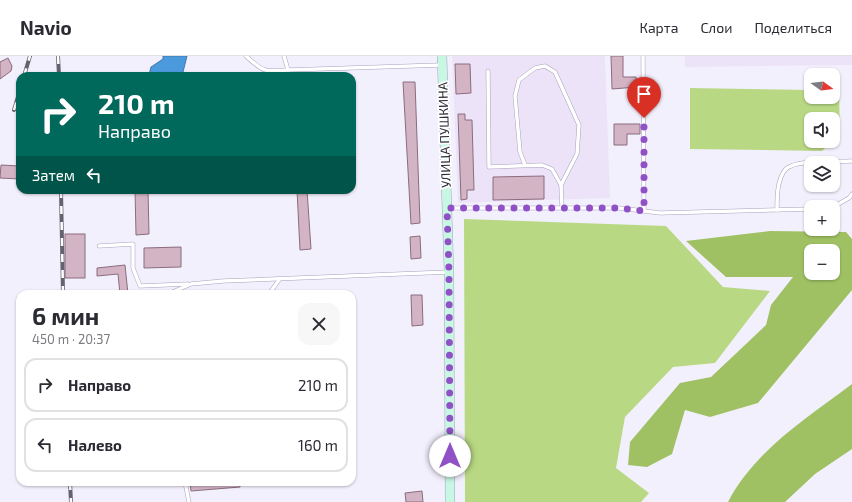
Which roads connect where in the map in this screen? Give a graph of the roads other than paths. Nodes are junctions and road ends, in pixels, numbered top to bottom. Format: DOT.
graph roads {
  1 [pos="246,56"];
  2 [pos="284,56"];
  3 [pos="643,56"];
  4 [pos="442,61"];
  5 [pos="288,70"];
  6 [pos="488,71"];
  7 [pos="852,161"];
  8 [pos="525,165"];
  9 [pos="561,185"];
  10 [pos="852,194"];
  11 [pos="840,203"];
  12 [pos="562,207"];
  13 [pos="447,208"];
  14 [pos="804,209"];
  15 [pos="777,210"];
  16 [pos="644,211"];
  17 [pos="99,246"];
  18 [pos="449,272"];
  19 [pos="279,280"];
  20 [pos="191,284"];
  21 [pos="177,290"];
  22 [pos="272,290"];
  23 [pos="186,486"];
  24 [pos="189,502"];
  25 [pos="450,502"];
  1 -- 5 [label="lane"];
  2 -- 5 [label="lane"];
  3 -- 16 [label="lane"];
  4 -- 5 [label="lane"];
  4 -- 13 [label="main road, УЛИЦА ПУШКИНА"];
  6 -- 8 [label="lane"];
  7 -- 15 [label="lane"];
  8 -- 9 [label="lane"];
  8 -- 9 [label="lane"];
  9 -- 12 [label="lane"];
  10 -- 11 [label="lane"];
  12 -- 13 [label="lane"];
  12 -- 16 [label="lane"];
  13 -- 18 [label="main road, УЛИЦА ПУШКИНА"];
  14 -- 15 [label="lane"];
  15 -- 16 [label="lane"];
  17 -- 20 [label="lane"];
  18 -- 19 [label="lane"];
  18 -- 25 [label="main road, УЛИЦА ПУШКИНА"];
  19 -- 20 [label="lane"];
  19 -- 22 [label="lane"];
  20 -- 21 [label="lane"];
  23 -- 24 [label="lane"];
}
